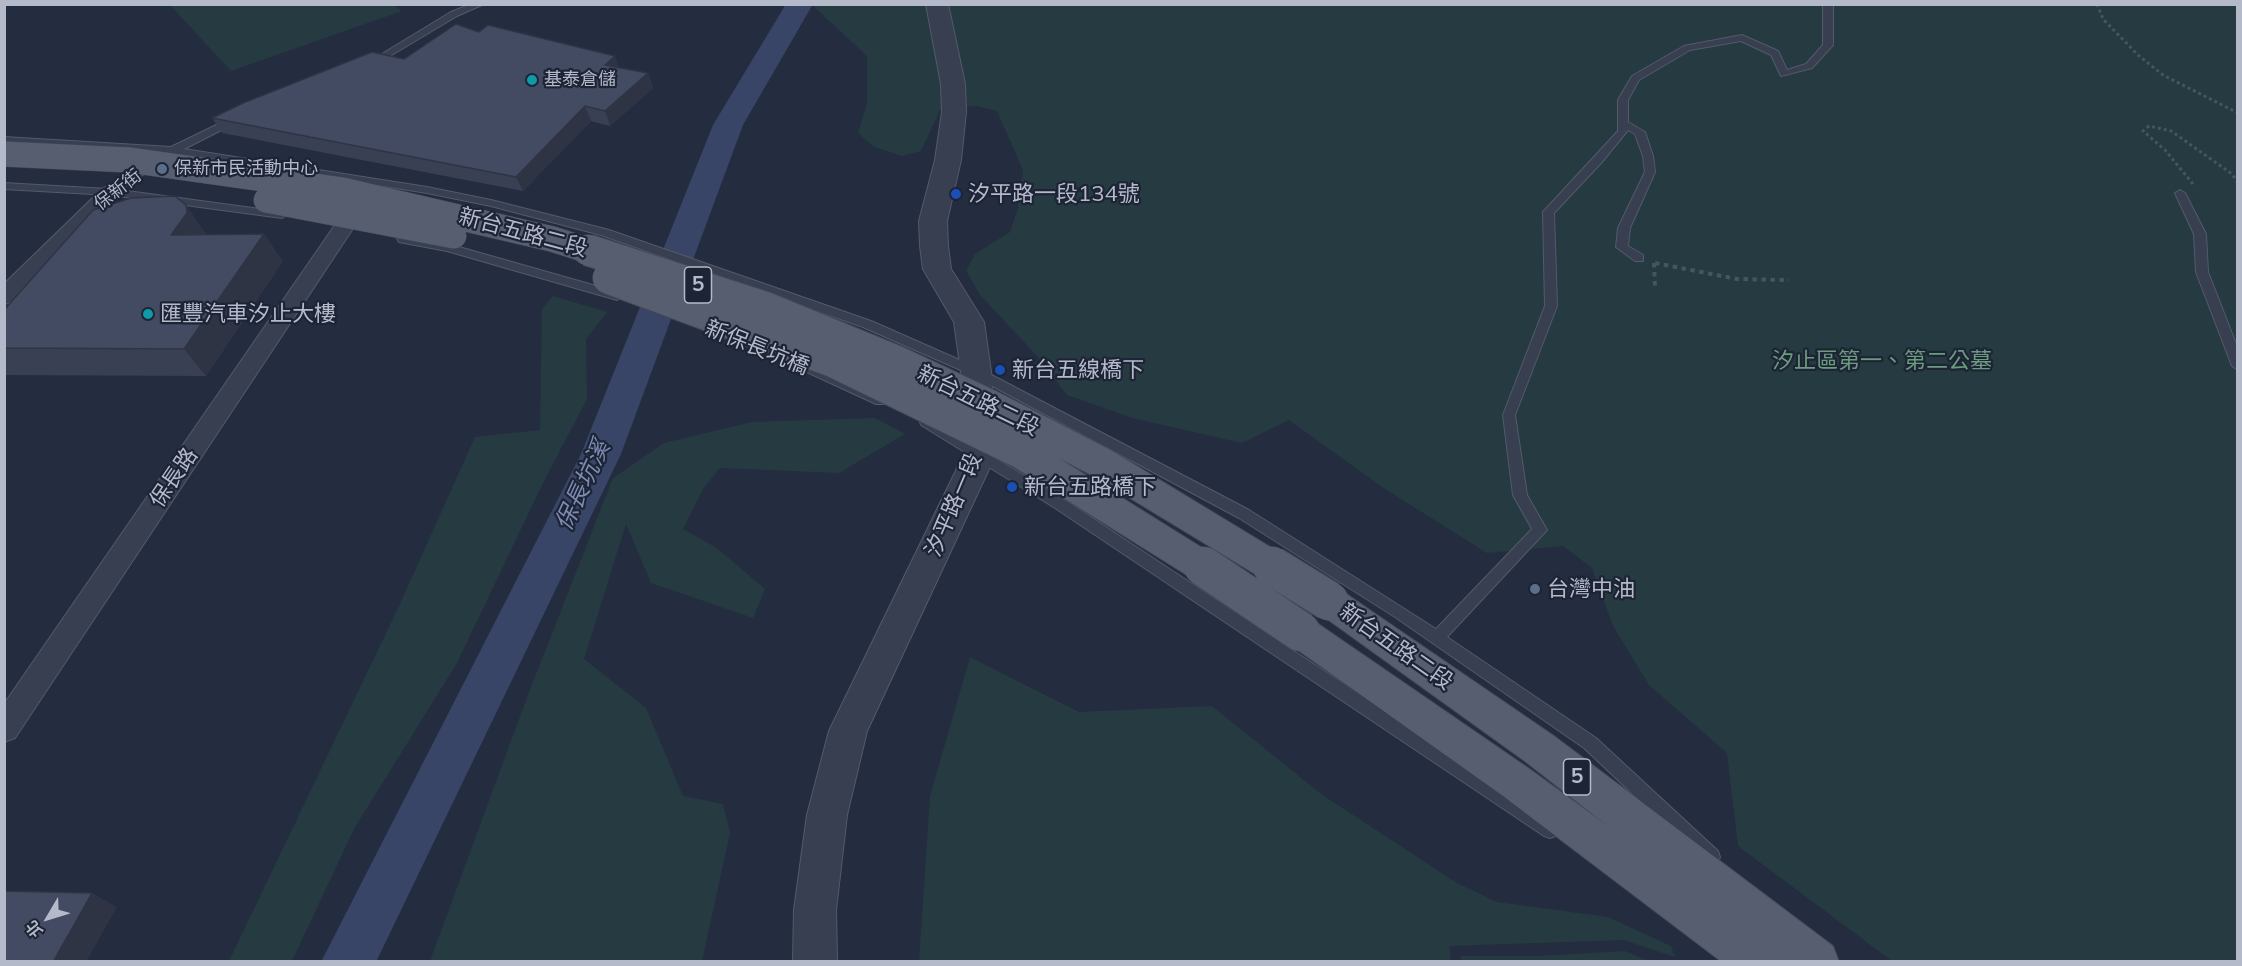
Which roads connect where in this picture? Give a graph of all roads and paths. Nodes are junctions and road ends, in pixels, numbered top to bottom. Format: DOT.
graph roads {
  1 [pos="480,4"];
  2 [pos="938,4"];
  3 [pos="1828,4"];
  4 [pos="2097,4"];
  5 [pos="365,68"];
  6 [pos="2238,113"];
  7 [pos="247,114"];
  8 [pos="1623,123"];
  9 [pos="4,140"];
  10 [pos="172,150"];
  11 [pos="4,154"];
  12 [pos="4,174"];
  13 [pos="2238,183"];
  14 [pos="4,186"];
  15 [pos="2195,187"];
  16 [pos="110,192"];
  17 [pos="2180,193"];
  18 [pos="344,227"];
  19 [pos="1639,258"];
  20 [pos="1655,263"];
  21 [pos="1789,280"];
  22 [pos="4,297"];
  23 [pos="2238,366"];
  24 [pos="976,372"];
  25 [pos="891,406"];
  26 [pos="918,418"];
  27 [pos="980,454"];
  28 [pos="1437,638"];
  29 [pos="4,729"];
  30 [pos="1563,838"];
  31 [pos="1592,858"];
  32 [pos="1720,864"];
  33 [pos="1737,881"];
  34 [pos="815,962"];
  35 [pos="1749,962"];
  36 [pos="1759,962"];
  37 [pos="1817,962"];
  38 [pos="1823,962"];
  1 -- 5 [label="lane"];
  2 -- 24 [label="street, 汐平路一段"];
  3 -- 8 [label="lane"];
  4 -- 6 [label="path"];
  7 -- 10 [label="lane, 保新街"];
  8 -- 19 [label="lane"];
  8 -- 28 [label="lane"];
  9 -- 10 [label="lane"];
  10 -- 16 [label="lane, 保新街"];
  10 -- 24 [label="lane"];
  11 -- 37 [label="main road, 新台五路二段 / 5, bridge"];
  12 -- 36 [label="main road, 新台五路二段 / 5, bridge"];
  13 -- 15 [label="path"];
  14 -- 16 [label="lane, 新保長坑橋"];
  16 -- 18 [label="lane, 新保長坑橋"];
  16 -- 22 [label="street, 保新街"];
  17 -- 23 [label="lane"];
  18 -- 25 [label="lane, 新保長坑橋"];
  18 -- 29 [label="street, 保長路"];
  20 -- 21 [label="path"];
  24 -- 27 [label="street, 汐平路一段"];
  24 -- 28 [label="lane"];
  26 -- 27 [label="lane"];
  27 -- 30 [label="lane"];
  27 -- 34 [label="street, 汐平路一段"];
  28 -- 32 [label="lane"];
  31 -- 35 [label="lane"];
  33 -- 38 [label="lane"];
}
